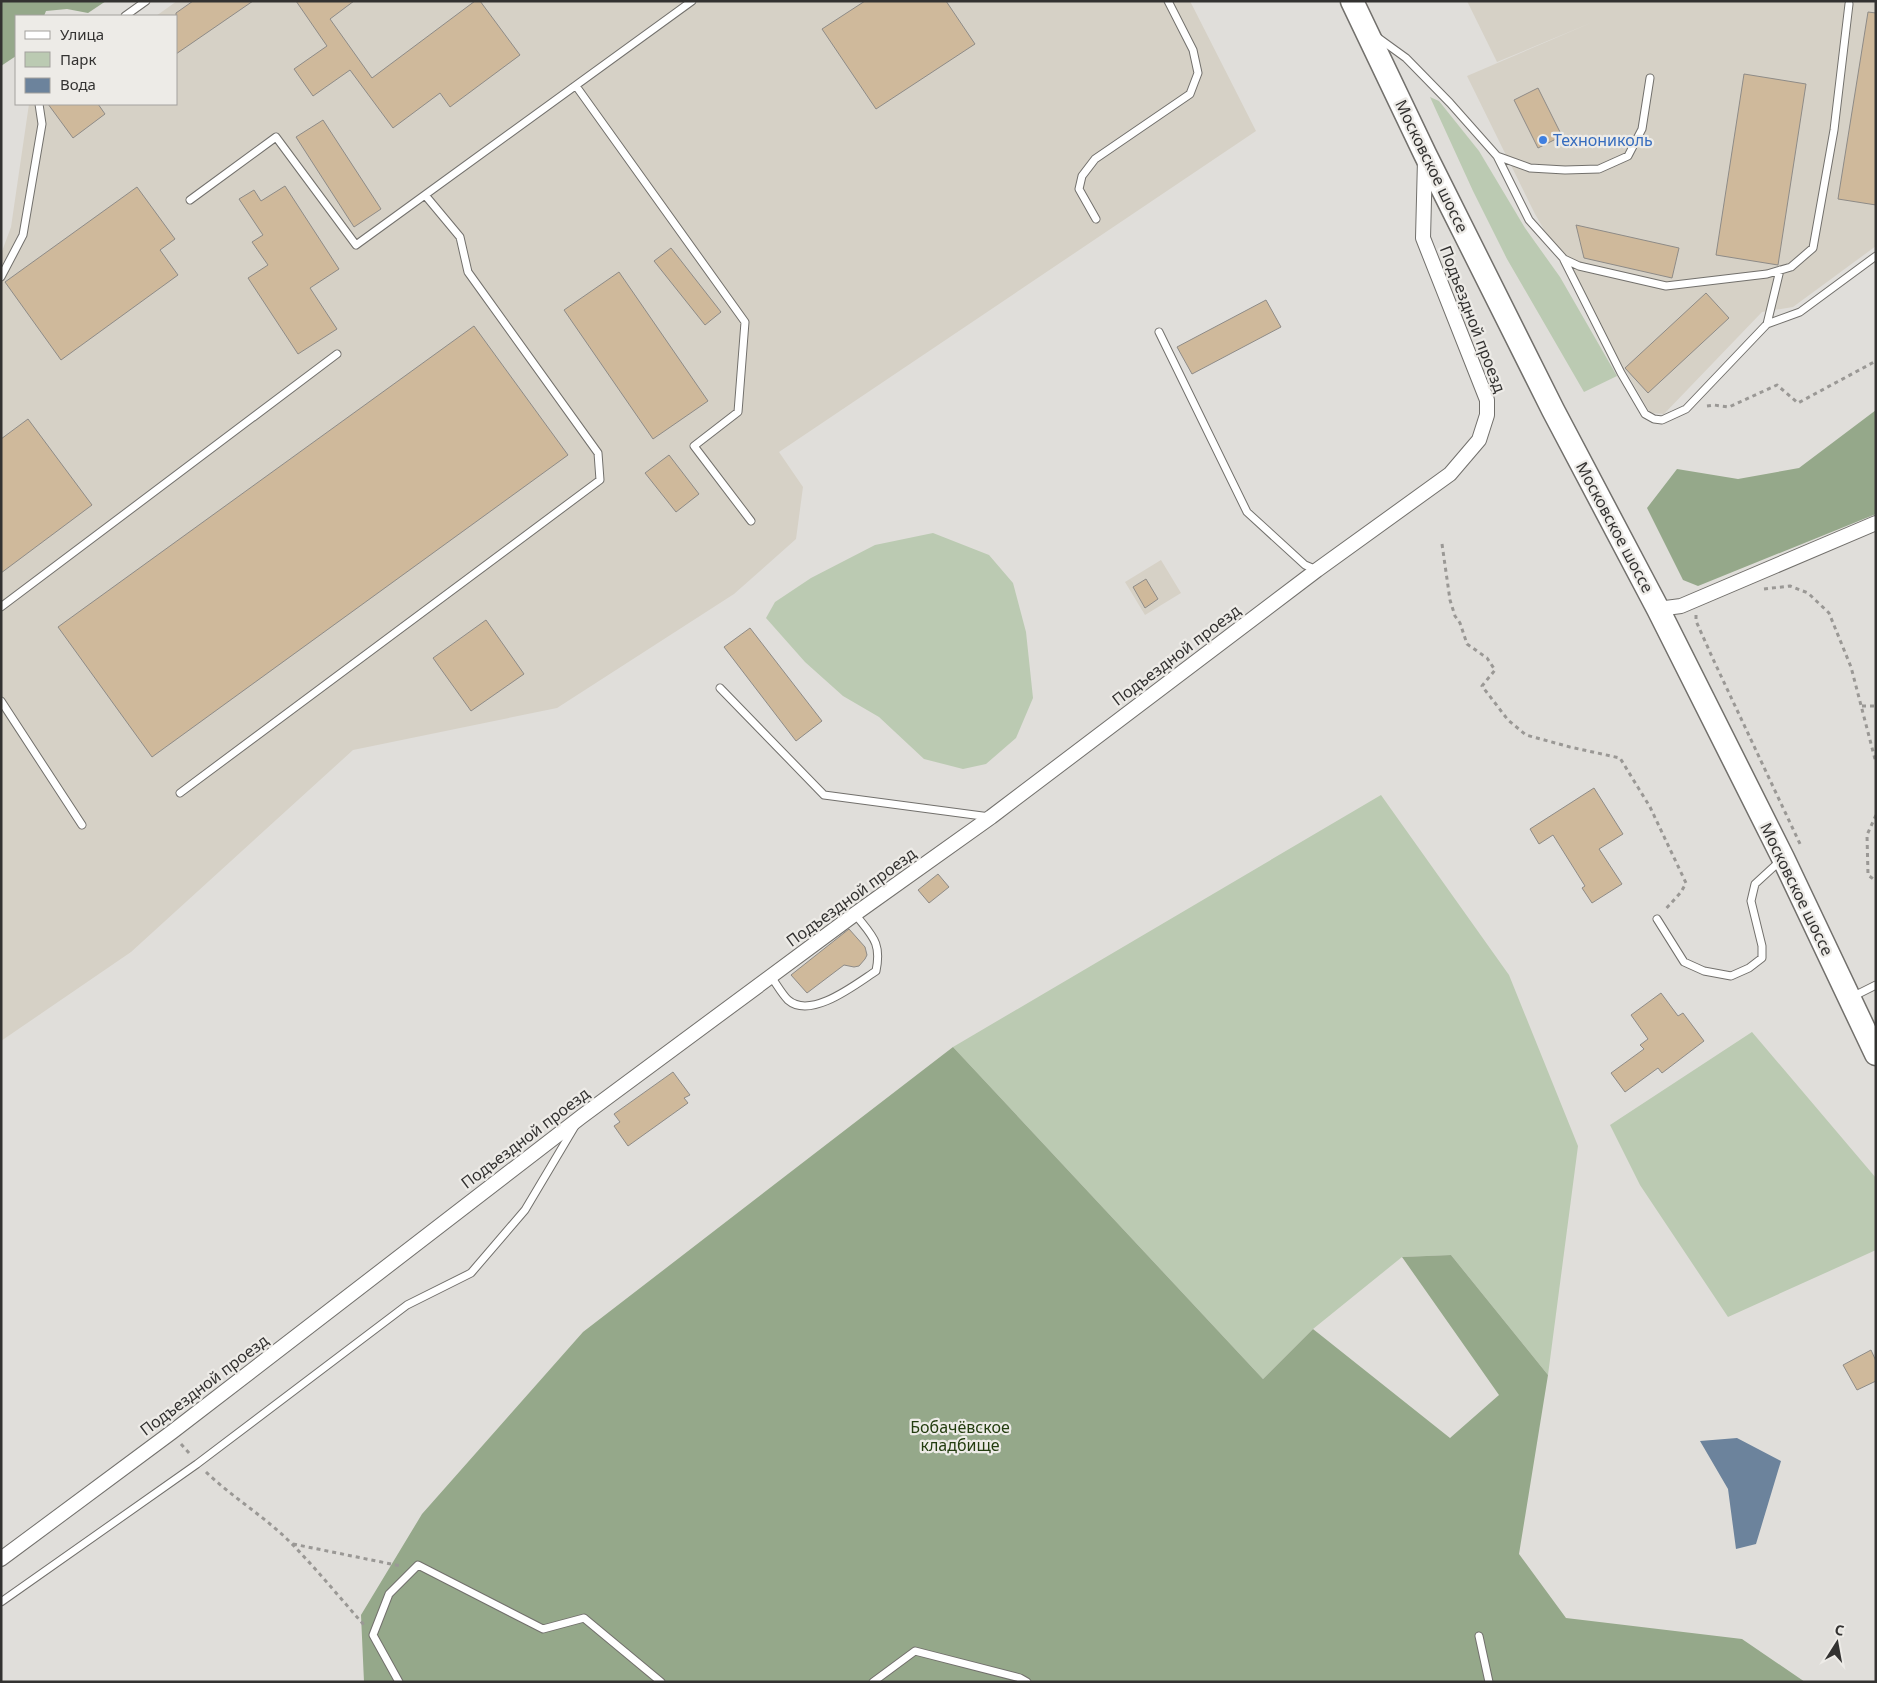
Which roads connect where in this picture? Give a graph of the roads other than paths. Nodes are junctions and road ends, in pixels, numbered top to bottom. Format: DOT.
graph roads {
  1 [pos="146,1"];
  2 [pos="692,1"];
  3 [pos="1168,1"];
  4 [pos="1352,1"];
  5 [pos="1849,4"];
  6 [pos="126,15"];
  7 [pos="1365,27"];
  8 [pos="1650,78"];
  9 [pos="576,86"];
  10 [pos="39,105"];
  11 [pos="1426,154"];
  12 [pos="1497,156"];
  13 [pos="425,195"];
  14 [pos="190,200"];
  15 [pos="1096,219"];
  16 [pos="1876,256"];
  17 [pos="1564,259"];
  18 [pos="1780,270"];
  19 [pos="1,277"];
  20 [pos="1768,324"];
  21 [pos="1159,332"];
  22 [pos="337,354"];
  23 [pos="751,521"];
  24 [pos="1876,522"];
  25 [pos="1317,570"];
  26 [pos="1,607"];
  27 [pos="1658,609"];
  28 [pos="720,688"];
  29 [pos="1,701"];
  30 [pos="180,793"];
  31 [pos="991,817"];
  32 [pos="82,825"];
  33 [pos="1792,852"];
  34 [pos="855,914"];
  35 [pos="1657,919"];
  36 [pos="772,978"];
  37 [pos="1876,985"];
  38 [pos="1849,998"];
  39 [pos="1876,1054"];
  40 [pos="581,1117"];
  41 [pos="1,1559"];
  42 [pos="1,1602"];
  43 [pos="1479,1636"];
  44 [pos="399,1682"];
  45 [pos="661,1682"];
  46 [pos="873,1682"];
  47 [pos="1027,1682"];
  48 [pos="1489,1682"];
  1 -- 6 [label="lane"];
  2 -- 9 [label="lane"];
  3 -- 15 [label="lane"];
  4 -- 7 [label="main road, Московское шоссе"];
  5 -- 18 [label="lane"];
  7 -- 11 [label="main road, Московское шоссе"];
  7 -- 12 [label="lane"];
  8 -- 12 [label="lane"];
  9 -- 13 [label="lane"];
  9 -- 23 [label="lane"];
  10 -- 19 [label="lane"];
  11 -- 25 [label="street, Подъездной проезд"];
  11 -- 27 [label="main road, Московское шоссе"];
  12 -- 17 [label="lane"];
  13 -- 14 [label="lane"];
  13 -- 30 [label="lane"];
  16 -- 20 [label="lane"];
  17 -- 18 [label="lane"];
  17 -- 20 [label="lane"];
  18 -- 20 [label="lane"];
  21 -- 25 [label="lane"];
  22 -- 26 [label="lane"];
  24 -- 27 [label="street"];
  25 -- 31 [label="street, Подъездной проезд"];
  27 -- 33 [label="main road, Московское шоссе"];
  28 -- 31 [label="lane"];
  29 -- 32 [label="lane"];
  31 -- 34 [label="street, Подъездной проезд"];
  33 -- 35 [label="lane"];
  33 -- 38 [label="main road, Московское шоссе"];
  34 -- 36 [label="street, Подъездной проезд"];
  34 -- 36 [label="lane"];
  36 -- 40 [label="street, Подъездной проезд"];
  37 -- 38 [label="lane"];
  38 -- 39 [label="main road, Московское шоссе"];
  40 -- 41 [label="street, Подъездной проезд"];
  40 -- 42 [label="lane"];
  43 -- 48 [label="lane"];
  44 -- 45 [label="lane"];
  46 -- 47 [label="lane"];
}
